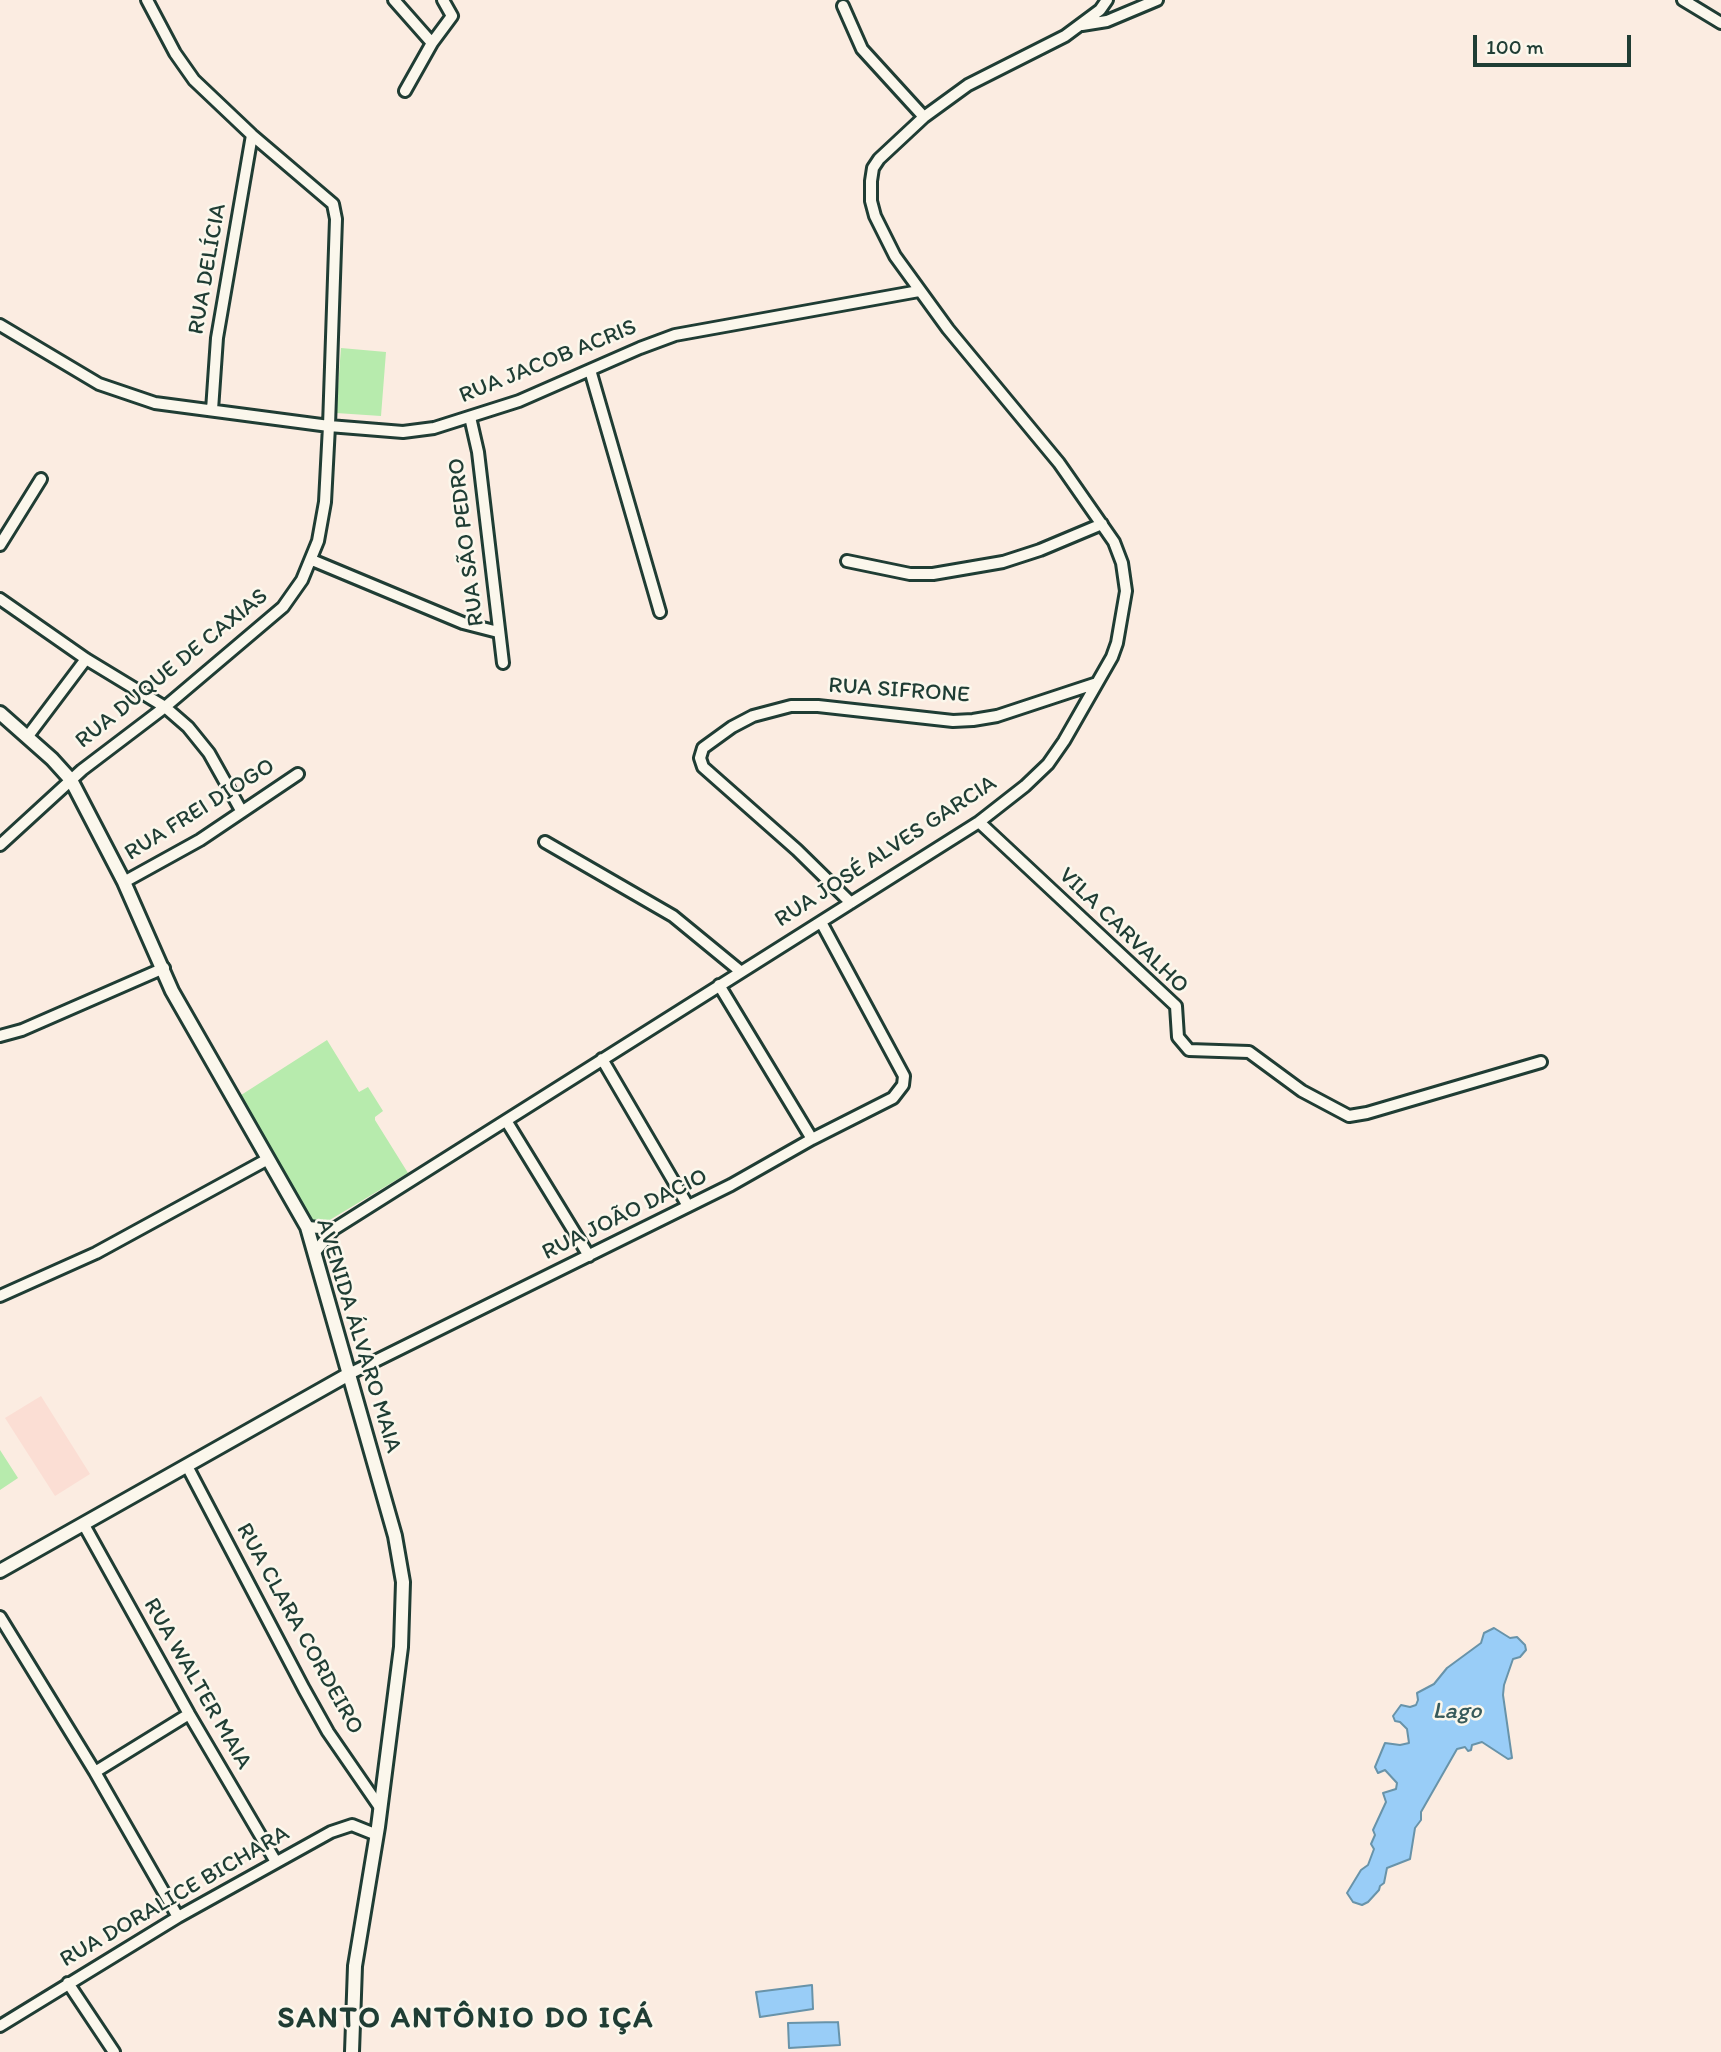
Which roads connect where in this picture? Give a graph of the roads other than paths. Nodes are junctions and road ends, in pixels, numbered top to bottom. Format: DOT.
graph roads {
  1 [pos="148,0"];
  2 [pos="394,0"];
  3 [pos="443,0"];
  4 [pos="1107,0"];
  5 [pos="1157,0"];
  6 [pos="1683,0"];
  7 [pos="843,6"];
  8 [pos="1721,23"];
  9 [pos="1079,25"];
  10 [pos="432,44"];
  11 [pos="405,91"];
  12 [pos="924,117"];
  13 [pos="252,135"];
  14 [pos="919,291"];
  15 [pos="0,325"];
  16 [pos="590,370"];
  17 [pos="212,410"];
  18 [pos="470,417"];
  19 [pos="329,426"];
  20 [pos="41,479"];
  21 [pos="1102,524"];
  22 [pos="0,545"];
  23 [pos="312,560"];
  24 [pos="847,561"];
  25 [pos="0,599"];
  26 [pos="660,612"];
  27 [pos="498,632"];
  28 [pos="86,659"];
  29 [pos="503,663"];
  30 [pos="1097,684"];
  31 [pos="165,707"];
  32 [pos="0,713"];
  33 [pos="28,736"];
  34 [pos="298,774"];
  35 [pos="71,780"];
  36 [pos="242,812"];
  37 [pos="979,821"];
  38 [pos="545,842"];
  39 [pos="0,845"];
  40 [pos="124,882"];
  41 [pos="851,903"];
  42 [pos="821,922"];
  43 [pos="164,968"];
  44 [pos="740,971"];
  45 [pos="719,985"];
  46 [pos="0,1036"];
  47 [pos="602,1059"];
  48 [pos="1541,1062"];
  49 [pos="507,1122"];
  50 [pos="812,1139"];
  51 [pos="268,1159"];
  52 [pos="688,1206"];
  53 [pos="307,1227"];
  54 [pos="334,1229"];
  55 [pos="315,1252"];
  56 [pos="589,1256"];
  57 [pos="0,1296"];
  58 [pos="349,1374"];
  59 [pos="187,1466"];
  60 [pos="84,1525"];
  61 [pos="0,1571"];
  62 [pos="0,1617"];
  63 [pos="189,1714"];
  64 [pos="95,1772"];
  65 [pos="381,1809"];
  66 [pos="377,1835"];
  67 [pos="276,1862"];
  68 [pos="178,1917"];
  69 [pos="68,1983"];
  70 [pos="0,2026"];
  71 [pos="114,2052"];
  72 [pos="352,2052"];
  1 -- 13 [label="street, RUA DUQUE DE CAXIAS"];
  2 -- 10 [label="street"];
  3 -- 10 [label="street"];
  4 -- 9 [label="street, RUA JOSÉ ALVES GARCIA"];
  5 -- 9 [label="street"];
  6 -- 8 [label="street"];
  7 -- 12 [label="street"];
  9 -- 12 [label="street, RUA JOSÉ ALVES GARCIA"];
  10 -- 11 [label="street"];
  12 -- 14 [label="street, RUA JOSÉ ALVES GARCIA"];
  13 -- 17 [label="street, RUA DELÍCIA"];
  13 -- 19 [label="street, RUA DUQUE DE CAXIAS"];
  14 -- 16 [label="street, RUA JACOB ACRIS"];
  14 -- 21 [label="street, RUA JOSÉ ALVES GARCIA"];
  15 -- 17 [label="street, RUA JACOB ACRIS"];
  16 -- 18 [label="street, RUA JACOB ACRIS"];
  16 -- 26 [label="street"];
  17 -- 19 [label="street, RUA JACOB ACRIS"];
  18 -- 19 [label="street, RUA JACOB ACRIS"];
  18 -- 27 [label="street, RUA SÃO PEDRO"];
  19 -- 23 [label="street, RUA DUQUE DE CAXIAS"];
  20 -- 22 [label="street"];
  21 -- 24 [label="street"];
  21 -- 30 [label="street, RUA JOSÉ ALVES GARCIA"];
  23 -- 27 [label="street"];
  23 -- 31 [label="street, RUA DUQUE DE CAXIAS"];
  25 -- 28 [label="street"];
  27 -- 29 [label="street, RUA SÃO PEDRO"];
  28 -- 31 [label="street"];
  28 -- 33 [label="street"];
  30 -- 37 [label="street, RUA JOSÉ ALVES GARCIA"];
  30 -- 41 [label="street, RUA SIFRONE"];
  31 -- 35 [label="street, RUA DUQUE DE CAXIAS"];
  31 -- 36 [label="street"];
  32 -- 33 [label="street, AVENIDA ÁLVARO MAIA"];
  33 -- 35 [label="street, AVENIDA ÁLVARO MAIA"];
  34 -- 36 [label="street, RUA FREI DIOGO"];
  35 -- 39 [label="street, RUA DUQUE DE CAXIAS"];
  35 -- 40 [label="street, AVENIDA ÁLVARO MAIA"];
  36 -- 40 [label="street, RUA FREI DIOGO"];
  37 -- 41 [label="street, RUA JOSÉ ALVES GARCIA"];
  37 -- 48 [label="street, VILA CARVALHO"];
  38 -- 44 [label="street"];
  40 -- 43 [label="street, AVENIDA ÁLVARO MAIA"];
  41 -- 42 [label="street, RUA JOSÉ ALVES GARCIA"];
  42 -- 44 [label="street, RUA JOSÉ ALVES GARCIA"];
  42 -- 50 [label="street, RUA JOÃO DACIO"];
  43 -- 46 [label="street"];
  43 -- 51 [label="street, AVENIDA ÁLVARO MAIA"];
  44 -- 45 [label="street, RUA JOSÉ ALVES GARCIA"];
  45 -- 47 [label="street, RUA JOSÉ ALVES GARCIA"];
  45 -- 50 [label="street"];
  47 -- 49 [label="street, RUA JOSÉ ALVES GARCIA"];
  47 -- 52 [label="street"];
  49 -- 54 [label="street, RUA JOSÉ ALVES GARCIA"];
  49 -- 56 [label="street"];
  50 -- 52 [label="street, RUA JOÃO DACIO"];
  51 -- 53 [label="street, AVENIDA ÁLVARO MAIA"];
  51 -- 57 [label="street"];
  52 -- 56 [label="street, RUA JOÃO DACIO"];
  53 -- 54 [label="street"];
  53 -- 55 [label="street, AVENIDA ÁLVARO MAIA"];
  54 -- 55 [label="street, RUA JOSÉ ALVES GARCIA"];
  55 -- 58 [label="street, AVENIDA ÁLVARO MAIA"];
  56 -- 58 [label="street, RUA JOÃO DACIO"];
  58 -- 59 [label="street"];
  58 -- 65 [label="street, AVENIDA ÁLVARO MAIA"];
  59 -- 60 [label="street"];
  59 -- 65 [label="street, RUA CLARA CORDEIRO"];
  60 -- 61 [label="street"];
  60 -- 63 [label="street, RUA WALTER MAIA"];
  62 -- 64 [label="street"];
  63 -- 64 [label="street"];
  63 -- 67 [label="street, RUA WALTER MAIA"];
  64 -- 68 [label="street"];
  65 -- 66 [label="street, AVENIDA ÁLVARO MAIA"];
  66 -- 67 [label="street, RUA DORALICE BICHARA"];
  66 -- 72 [label="street, AVENIDA ÁLVARO MAIA"];
  67 -- 68 [label="street, RUA DORALICE BICHARA"];
  68 -- 69 [label="street, RUA DORALICE BICHARA"];
  69 -- 70 [label="street, RUA DORALICE BICHARA"];
  69 -- 71 [label="street"];
}
